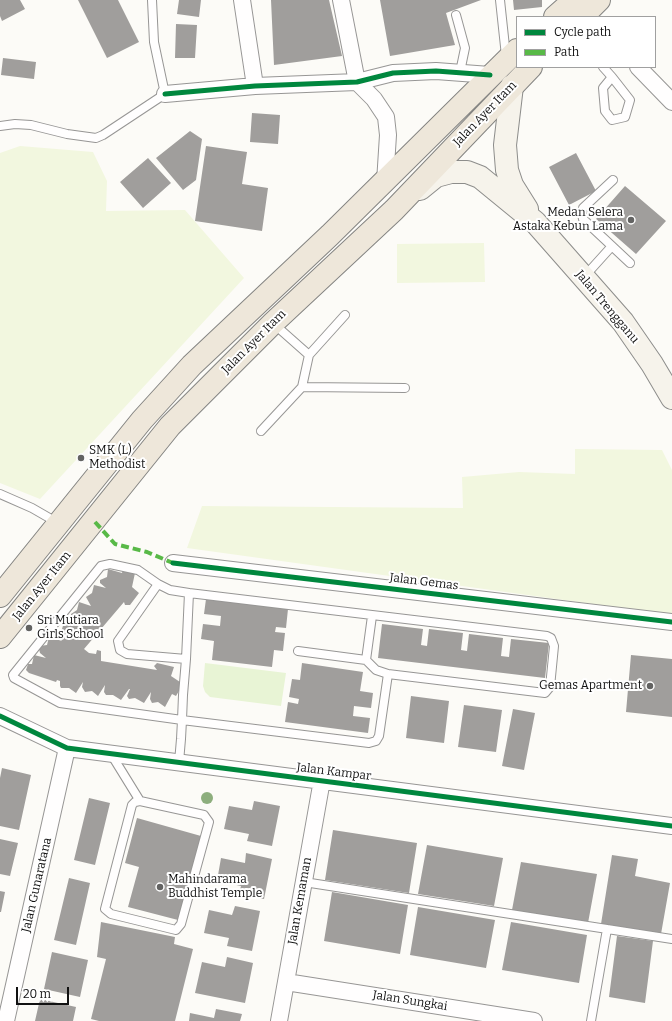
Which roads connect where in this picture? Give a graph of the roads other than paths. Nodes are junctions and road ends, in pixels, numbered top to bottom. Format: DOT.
graph roads {
  1 [pos="152,0"];
  2 [pos="242,0"];
  3 [pos="341,0"];
  4 [pos="500,0"];
  5 [pos="584,8"];
  6 [pos="456,15"];
  7 [pos="558,16"];
  8 [pos="512,55"];
  9 [pos="530,68"];
  10 [pos="604,68"];
  11 [pos="639,68"];
  12 [pos="460,72"];
  13 [pos="490,75"];
  14 [pos="612,77"];
  15 [pos="357,82"];
  16 [pos="255,86"];
  17 [pos="512,86"];
  18 [pos="165,94"];
  19 [pos="672,102"];
  20 [pos="0,126"];
  21 [pos="613,180"];
  22 [pos="385,182"];
  23 [pos="394,210"];
  24 [pos="534,222"];
  25 [pos="612,246"];
  26 [pos="630,263"];
  27 [pos="584,278"];
  28 [pos="345,315"];
  29 [pos="273,322"];
  30 [pos="309,355"];
  31 [pos="302,387"];
  32 [pos="405,388"];
  33 [pos="672,398"];
  34 [pos="261,431"];
  35 [pos="0,494"];
  36 [pos="58,524"];
  37 [pos="173,563"];
  38 [pos="158,584"];
  39 [pos="189,593"];
  40 [pos="0,596"];
  41 [pos="372,616"];
  42 [pos="672,622"];
  43 [pos="0,637"];
  44 [pos="298,651"];
  45 [pos="186,659"];
  46 [pos="366,660"];
  47 [pos="388,674"];
  48 [pos="0,716"];
  49 [pos="182,720"];
  50 [pos="67,748"];
  51 [pos="111,754"];
  52 [pos="179,762"];
  53 [pos="322,780"];
  54 [pos="140,801"];
  55 [pos="672,826"];
  56 [pos="304,882"];
  57 [pos="607,929"];
  58 [pos="672,939"];
  59 [pos="286,982"];
  60 [pos="6,1021"];
  61 [pos="279,1021"];
  62 [pos="534,1021"];
  63 [pos="591,1021"];
  1 -- 18 [label="lane"];
  2 -- 16 [label="street"];
  3 -- 15 [label="street"];
  4 -- 8 [label="lane"];
  5 -- 7 [label="main road"];
  6 -- 12 [label="lane"];
  8 -- 13 [label="main road, Jalan Ayer Itam"];
  9 -- 17 [label="main road, Jalan Ayer Itam"];
  10 -- 14 [label="lane"];
  11 -- 19 [label="street"];
  12 -- 13 [label="street"];
  12 -- 15 [label="street"];
  13 -- 22 [label="main road, Jalan Ayer Itam"];
  14 -- 14 [label="lane"];
  15 -- 16 [label="street"];
  15 -- 22 [label="street"];
  16 -- 18 [label="street"];
  17 -- 23 [label="main road, Jalan Ayer Itam"];
  17 -- 24 [label="main road, Jalan Trengganu"];
  18 -- 20 [label="lane"];
  21 -- 25 [label="lane"];
  22 -- 36 [label="main road, Jalan Ayer Itam"];
  23 -- 24 [label="main road, Jalan Trengganu"];
  23 -- 29 [label="main road, Jalan Ayer Itam"];
  24 -- 27 [label="main road, Jalan Trengganu"];
  25 -- 26 [label="lane"];
  25 -- 27 [label="lane"];
  27 -- 33 [label="main road, Jalan Trengganu"];
  28 -- 30 [label="lane"];
  29 -- 30 [label="lane"];
  29 -- 43 [label="main road, Jalan Ayer Itam"];
  30 -- 31 [label="lane"];
  31 -- 32 [label="lane"];
  31 -- 34 [label="lane"];
  35 -- 36 [label="lane"];
  36 -- 40 [label="main road, Jalan Ayer Itam"];
  37 -- 42 [label="street, Jalan Gemas"];
  38 -- 39 [label="lane"];
  38 -- 45 [label="lane"];
  38 -- 49 [label="lane"];
  39 -- 41 [label="lane"];
  39 -- 45 [label="lane"];
  41 -- 46 [label="lane"];
  41 -- 47 [label="lane"];
  44 -- 46 [label="lane"];
  45 -- 49 [label="lane"];
  46 -- 47 [label="lane"];
  47 -- 49 [label="lane"];
  48 -- 50 [label="street, Jalan Kampar"];
  49 -- 52 [label="lane"];
  50 -- 51 [label="street, Jalan Kampar"];
  50 -- 60 [label="street, Jalan Gunaratana"];
  51 -- 52 [label="street, Jalan Kampar"];
  51 -- 54 [label="lane"];
  52 -- 53 [label="street, Jalan Kampar"];
  53 -- 55 [label="street, Jalan Kampar"];
  53 -- 56 [label="street, Jalan Kemaman"];
  54 -- 54 [label="lane"];
  56 -- 57 [label="lane"];
  56 -- 59 [label="street, Jalan Kemaman"];
  57 -- 58 [label="lane"];
  57 -- 63 [label="lane"];
  59 -- 61 [label="street, Jalan Kemaman"];
  59 -- 62 [label="street, Jalan Sungkai"];
}
